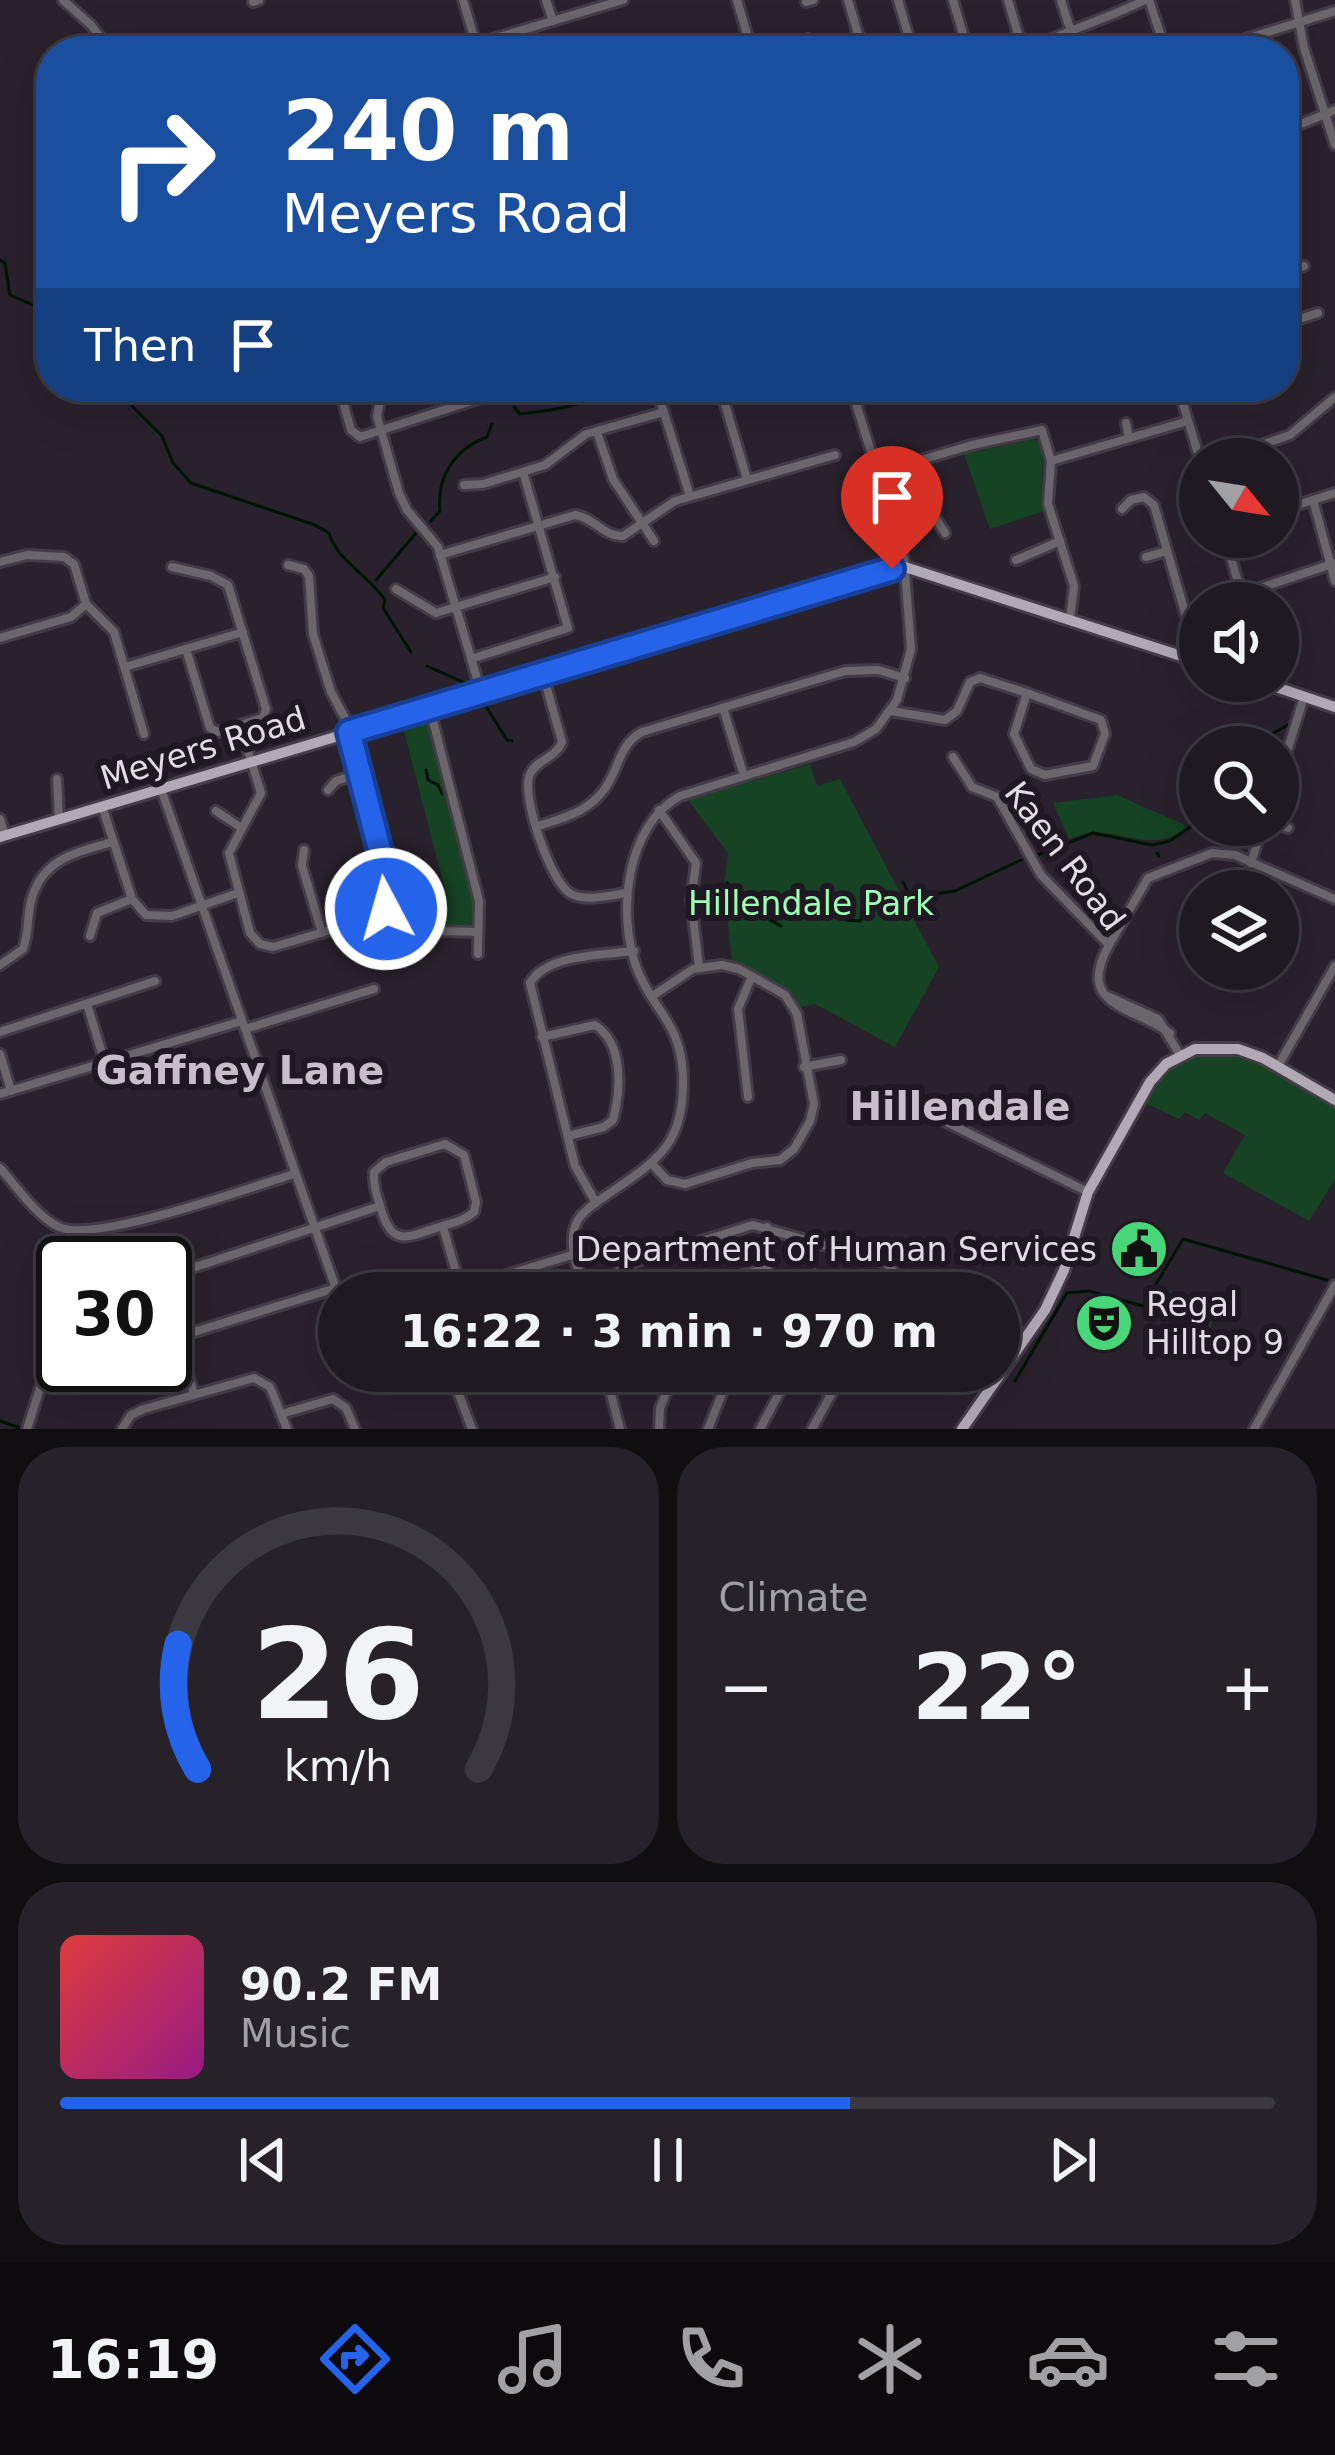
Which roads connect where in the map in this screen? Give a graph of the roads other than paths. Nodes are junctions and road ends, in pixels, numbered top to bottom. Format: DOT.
graph roads {
  1 [pos="63,0"];
  2 [pos="463,0"];
  3 [pos="546,0"];
  4 [pos="737,0"];
  5 [pos="848,0"];
  6 [pos="898,0"];
  7 [pos="953,0"];
  8 [pos="1008,0"];
  9 [pos="1061,0"];
  10 [pos="1147,0"];
  11 [pos="1295,0"];
  12 [pos="619,1"];
  13 [pos="1335,11"];
  14 [pos="553,21"];
  15 [pos="1297,22"];
  16 [pos="1070,31"];
  17 [pos="99,36"];
  18 [pos="474,36"];
  19 [pos="503,36"];
  20 [pos="746,36"];
  21 [pos="858,36"];
  22 [pos="909,36"];
  23 [pos="964,36"];
  24 [pos="1020,36"];
  25 [pos="1059,36"];
  26 [pos="1072,36"];
  27 [pos="1160,36"];
  28 [pos="1262,36"];
  29 [pos="1335,110"];
  30 [pos="1324,115"];
  31 [pos="1299,125"];
  32 [pos="1335,145"];
  33 [pos="1304,266"];
  34 [pos="1299,268"];
  35 [pos="1318,313"];
  36 [pos="1299,319"];
  37 [pos="1335,397"];
  38 [pos="344,402"];
  39 [pos="378,402"];
  40 [pos="469,402"];
  41 [pos="661,402"];
  42 [pos="725,402"];
  43 [pos="856,402"];
  44 [pos="1182,402"];
  45 [pos="664,412"];
  46 [pos="1188,421"];
  47 [pos="1126,423"];
  48 [pos="381,431"];
  49 [pos="597,432"];
  50 [pos="1129,438"];
  51 [pos="1193,438"];
  52 [pos="1281,438"];
  53 [pos="835,454"];
  54 [pos="1051,461"];
  55 [pos="917,462"];
  56 [pos="523,472"];
  57 [pos="877,473"];
  58 [pos="747,479"];
  59 [pos="464,485"];
  60 [pos="1335,493"];
  61 [pos="690,496"];
  62 [pos="1313,500"];
  63 [pos="1299,504"];
  64 [pos="1122,509"];
  65 [pos="539,525"];
  66 [pos="640,525"];
  67 [pos="945,533"];
  68 [pos="1060,541"];
  69 [pos="654,542"];
  70 [pos="1167,551"];
  71 [pos="440,554"];
  72 [pos="1146,557"];
  73 [pos="1016,560"];
  74 [pos="0,562"];
  75 [pos="1333,563"];
  76 [pos="288,565"];
  77 [pos="172,567"];
  78 [pos="905,567"];
  79 [pos="555,577"];
  80 [pos="1335,581"];
  81 [pos="1284,582"];
  82 [pos="396,589"];
  83 [pos="1179,592"];
  84 [pos="86,604"];
  85 [pos="456,608"];
  86 [pos="1070,619"];
  87 [pos="243,632"];
  88 [pos="0,638"];
  89 [pos="186,649"];
  90 [pos="1179,655"];
  91 [pos="471,659"];
  92 [pos="125,668"];
  93 [pos="543,674"];
  94 [pos="905,678"];
  95 [pos="481,692"];
  96 [pos="1027,694"];
  97 [pos="1299,695"];
  98 [pos="1304,697"];
  99 [pos="1335,707"];
  100 [pos="429,708"];
  101 [pos="723,708"];
  102 [pos="891,711"];
  103 [pos="240,725"];
  104 [pos="1295,726"];
  105 [pos="349,732"];
  106 [pos="144,734"];
  107 [pos="953,757"];
  108 [pos="252,761"];
  109 [pos="360,773"];
  110 [pos="744,776"];
  111 [pos="57,779"];
  112 [pos="161,789"];
  113 [pos="328,790"];
  114 [pos="102,806"];
  115 [pos="658,810"];
  116 [pos="216,811"];
  117 [pos="0,818"];
  118 [pos="59,819"];
  119 [pos="538,826"];
  120 [pos="240,827"];
  121 [pos="3,836"];
  122 [pos="112,842"];
  123 [pos="1256,846"];
  124 [pos="304,850"];
  125 [pos="1251,863"];
  126 [pos="238,893"];
  127 [pos="627,893"];
  128 [pos="132,898"];
  129 [pos="1335,899"];
  130 [pos="202,906"];
  131 [pos="378,916"];
  132 [pos="477,932"];
  133 [pos="322,933"];
  134 [pos="90,936"];
  135 [pos="1109,945"];
  136 [pos="634,951"];
  137 [pos="478,954"];
  138 [pos="0,965"];
  139 [pos="1335,966"];
  140 [pos="699,967"];
  141 [pos="752,976"];
  142 [pos="155,981"];
  143 [pos="374,989"];
  144 [pos="653,995"];
  145 [pos="87,1004"];
  146 [pos="244,1025"];
  147 [pos="0,1032"];
  148 [pos="542,1036"];
  149 [pos="0,1054"];
  150 [pos="1180,1055"];
  151 [pos="841,1060"];
  152 [pos="105,1063"];
  153 [pos="1277,1066"];
  154 [pos="804,1067"];
  155 [pos="11,1091"];
  156 [pos="0,1094"];
  157 [pos="748,1097"];
  158 [pos="1335,1100"];
  159 [pos="946,1122"];
  160 [pos="568,1136"];
  161 [pos="652,1164"];
  162 [pos="0,1168"];
  163 [pos="294,1174"];
  164 [pos="1088,1192"];
  165 [pos="596,1203"];
  166 [pos="380,1206"];
  167 [pos="442,1226"];
  168 [pos="767,1227"];
  169 [pos="315,1228"];
  170 [pos="575,1254"];
  171 [pos="192,1268"];
  172 [pos="766,1268"];
  173 [pos="330,1272"];
  174 [pos="456,1272"];
  175 [pos="516,1272"];
  176 [pos="580,1272"];
  177 [pos="620,1272"];
  178 [pos="753,1272"];
  179 [pos="766,1272"];
  180 [pos="892,1272"];
  181 [pos="1335,1285"];
  182 [pos="318,1297"];
  183 [pos="192,1333"];
  184 [pos="192,1387"];
  185 [pos="39,1392"];
  186 [pos="458,1392"];
  187 [pos="613,1392"];
  188 [pos="666,1392"];
  189 [pos="723,1392"];
  190 [pos="780,1392"];
  191 [pos="828,1392"];
  192 [pos="833,1392"];
  193 [pos="194,1394"];
  194 [pos="831,1395"];
  195 [pos="281,1414"];
  196 [pos="27,1429"];
  197 [pos="122,1429"];
  198 [pos="287,1429"];
  199 [pos="355,1429"];
  200 [pos="472,1429"];
  201 [pos="620,1429"];
  202 [pos="659,1429"];
  203 [pos="708,1429"];
  204 [pos="760,1429"];
  205 [pos="812,1429"];
  206 [pos="962,1429"];
  207 [pos="1254,1429"];
  1 -- 17 [label="street"];
  2 -- 18 [label="street"];
  3 -- 14 [label="street"];
  4 -- 20 [label="street"];
  5 -- 21 [label="street"];
  6 -- 22 [label="street"];
  7 -- 23 [label="street"];
  8 -- 24 [label="street"];
  9 -- 16 [label="street"];
  10 -- 16 [label="street"];
  10 -- 27 [label="street"];
  11 -- 15 [label="street"];
  12 -- 14 [label="street"];
  13 -- 15 [label="street"];
  14 -- 19 [label="street"];
  15 -- 28 [label="street"];
  15 -- 30 [label="street"];
  16 -- 25 [label="street"];
  16 -- 26 [label="street"];
  29 -- 30 [label="street"];
  30 -- 31 [label="street"];
  30 -- 32 [label="street"];
  33 -- 34 [label="street"];
  35 -- 36 [label="street"];
  37 -- 52 [label="street"];
  38 -- 48 [label="street"];
  39 -- 48 [label="street"];
  40 -- 48 [label="street"];
  41 -- 45 [label="street"];
  42 -- 58 [label="street"];
  43 -- 57 [label="street"];
  44 -- 46 [label="street"];
  45 -- 49 [label="street"];
  45 -- 61 [label="street"];
  46 -- 50 [label="street"];
  46 -- 51 [label="street"];
  47 -- 50 [label="street"];
  48 -- 71 [label="street"];
  49 -- 56 [label="street"];
  49 -- 66 [label="street"];
  50 -- 54 [label="street"];
  53 -- 58 [label="street"];
  54 -- 55 [label="street"];
  54 -- 68 [label="street"];
  55 -- 57 [label="street"];
  55 -- 67 [label="street"];
  56 -- 59 [label="street"];
  56 -- 65 [label="street"];
  57 -- 78 [label="street"];
  58 -- 61 [label="street"];
  60 -- 62 [label="street"];
  61 -- 66 [label="street"];
  62 -- 63 [label="street"];
  62 -- 75 [label="street"];
  64 -- 70 [label="street"];
  65 -- 66 [label="street"];
  65 -- 71 [label="street"];
  65 -- 79 [label="street"];
  66 -- 69 [label="street"];
  68 -- 73 [label="street"];
  68 -- 86 [label="street"];
  70 -- 72 [label="street"];
  70 -- 83 [label="street"];
  71 -- 85 [label="street"];
  74 -- 84 [label="street"];
  75 -- 80 [label="street"];
  75 -- 81 [label="street"];
  76 -- 105 [label="street"];
  77 -- 87 [label="street"];
  78 -- 86 [label="main road"];
  78 -- 93 [label="main road, Meyers Road"];
  78 -- 94 [label="street"];
  79 -- 85 [label="street"];
  79 -- 91 [label="street"];
  82 -- 85 [label="street"];
  84 -- 88 [label="street"];
  84 -- 92 [label="street"];
  85 -- 91 [label="street"];
  86 -- 90 [label="main road"];
  87 -- 89 [label="street"];
  87 -- 103 [label="street"];
  89 -- 92 [label="street"];
  89 -- 103 [label="street"];
  91 -- 95 [label="street"];
  92 -- 106 [label="street"];
  93 -- 95 [label="main road, Meyers Road"];
  93 -- 119 [label="street"];
  94 -- 101 [label="street"];
  94 -- 102 [label="street"];
  95 -- 100 [label="main road, Meyers Road"];
  96 -- 96 [label="street"];
  96 -- 102 [label="street"];
  97 -- 98 [label="main road"];
  98 -- 99 [label="main road"];
  98 -- 104 [label="street"];
  100 -- 105 [label="main road, Meyers Road"];
  100 -- 132 [label="street"];
  101 -- 110 [label="street"];
  101 -- 119 [label="street"];
  102 -- 110 [label="street"];
  103 -- 108 [label="street"];
  105 -- 108 [label="main road, Meyers Road"];
  105 -- 109 [label="street"];
  107 -- 135 [label="street, Kaen Road"];
  108 -- 112 [label="main road, Meyers Road"];
  108 -- 120 [label="street"];
  109 -- 113 [label="street"];
  109 -- 131 [label="street"];
  110 -- 115 [label="street"];
  111 -- 118 [label="street"];
  112 -- 114 [label="main road, Meyers Road"];
  112 -- 130 [label="street"];
  114 -- 118 [label="main road, Meyers Road"];
  114 -- 122 [label="street"];
  115 -- 127 [label="street"];
  115 -- 140 [label="street"];
  116 -- 120 [label="street"];
  117 -- 121 [label="street"];
  118 -- 121 [label="main road, Meyers Road"];
  119 -- 127 [label="street"];
  120 -- 126 [label="street"];
  122 -- 128 [label="street"];
  122 -- 138 [label="street"];
  123 -- 125 [label="street"];
  124 -- 133 [label="street"];
  125 -- 129 [label="street"];
  125 -- 135 [label="street"];
  126 -- 130 [label="street"];
  126 -- 133 [label="street"];
  127 -- 136 [label="street"];
  128 -- 130 [label="street"];
  128 -- 134 [label="street"];
  130 -- 146 [label="street"];
  131 -- 132 [label="street"];
  131 -- 133 [label="street"];
  132 -- 137 [label="street"];
  135 -- 150 [label="street, Kaen Road"];
  136 -- 144 [label="street"];
  136 -- 148 [label="street"];
  139 -- 153 [label="street"];
  140 -- 141 [label="street"];
  140 -- 144 [label="street"];
  141 -- 154 [label="street"];
  141 -- 157 [label="street"];
  142 -- 145 [label="street"];
  143 -- 146 [label="street"];
  144 -- 161 [label="street"];
  145 -- 147 [label="street"];
  145 -- 152 [label="street"];
  146 -- 152 [label="street"];
  146 -- 163 [label="street"];
  148 -- 160 [label="street"];
  148 -- 160 [label="street"];
  149 -- 155 [label="street"];
  150 -- 153 [label="main road"];
  150 -- 164 [label="main road"];
  151 -- 154 [label="street"];
  152 -- 155 [label="street"];
  153 -- 158 [label="main road"];
  154 -- 161 [label="street"];
  155 -- 156 [label="street"];
  159 -- 164 [label="street"];
  160 -- 165 [label="street"];
  161 -- 165 [label="street"];
  162 -- 163 [label="street"];
  163 -- 169 [label="street"];
  164 -- 206 [label="main road"];
  165 -- 170 [label="street"];
  166 -- 167 [label="street"];
  166 -- 167 [label="street"];
  166 -- 169 [label="street"];
  167 -- 174 [label="street"];
  168 -- 172 [label="street"];
  168 -- 177 [label="street"];
  168 -- 180 [label="street"];
  169 -- 171 [label="street"];
  169 -- 173 [label="street"];
  170 -- 175 [label="street"];
  170 -- 176 [label="street"];
  172 -- 178 [label="street"];
  172 -- 179 [label="street"];
  181 -- 207 [label="street"];
  182 -- 183 [label="street"];
  184 -- 193 [label="street"];
  185 -- 196 [label="street"];
  186 -- 200 [label="street"];
  187 -- 201 [label="street"];
  188 -- 202 [label="street"];
  189 -- 203 [label="street"];
  190 -- 204 [label="street"];
  191 -- 194 [label="street"];
  192 -- 194 [label="street"];
  193 -- 195 [label="street"];
  193 -- 197 [label="street"];
  194 -- 205 [label="street"];
  195 -- 198 [label="street"];
  195 -- 199 [label="street"];
}
